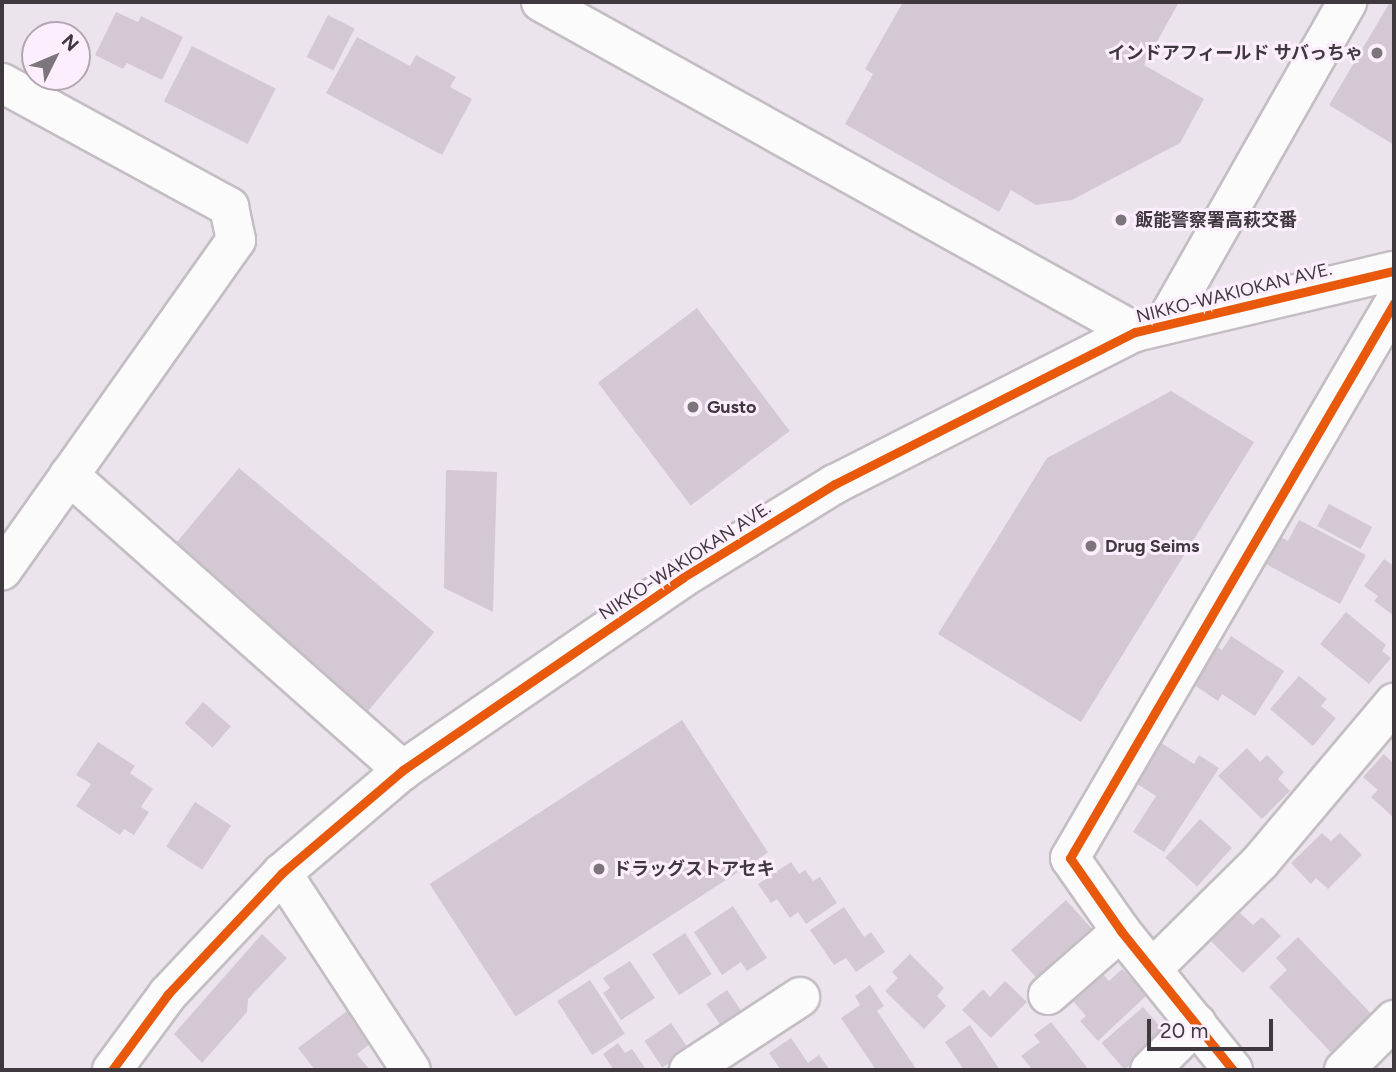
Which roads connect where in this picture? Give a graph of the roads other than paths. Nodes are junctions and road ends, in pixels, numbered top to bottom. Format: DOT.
graph roads {
  1 [pos="541,2"];
  2 [pos="1347,2"];
  3 [pos="2,83"];
  4 [pos="1394,271"];
  5 [pos="1394,303"];
  6 [pos="1150,328"];
  7 [pos="69,475"];
  8 [pos="2,571"];
  9 [pos="1394,703"];
  10 [pos="403,770"];
  11 [pos="282,873"];
  12 [pos="1121,931"];
  13 [pos="1152,969"];
  14 [pos="1048,995"];
  15 [pos="800,997"];
  16 [pos="1394,1020"];
  17 [pos="1197,1023"];
  18 [pos="112,1070"];
  19 [pos="411,1070"];
  20 [pos="690,1070"];
  21 [pos="1150,1070"];
  22 [pos="1233,1070"];
  23 [pos="1344,1070"];
  1 -- 6 [label="street"];
  2 -- 6 [label="street"];
  3 -- 7 [label="street"];
  4 -- 6 [label="street, NIKKO-WAKIOKAN AVE."];
  5 -- 12 [label="street"];
  6 -- 10 [label="street, NIKKO-WAKIOKAN AVE."];
  7 -- 8 [label="street"];
  7 -- 10 [label="street"];
  9 -- 13 [label="street"];
  10 -- 11 [label="street, NIKKO-WAKIOKAN AVE."];
  11 -- 18 [label="street, NIKKO-WAKIOKAN AVE."];
  11 -- 19 [label="street"];
  12 -- 13 [label="street"];
  12 -- 14 [label="street"];
  13 -- 17 [label="street"];
  15 -- 20 [label="street"];
  16 -- 23 [label="street"];
  17 -- 21 [label="street"];
  17 -- 22 [label="street"];
}
